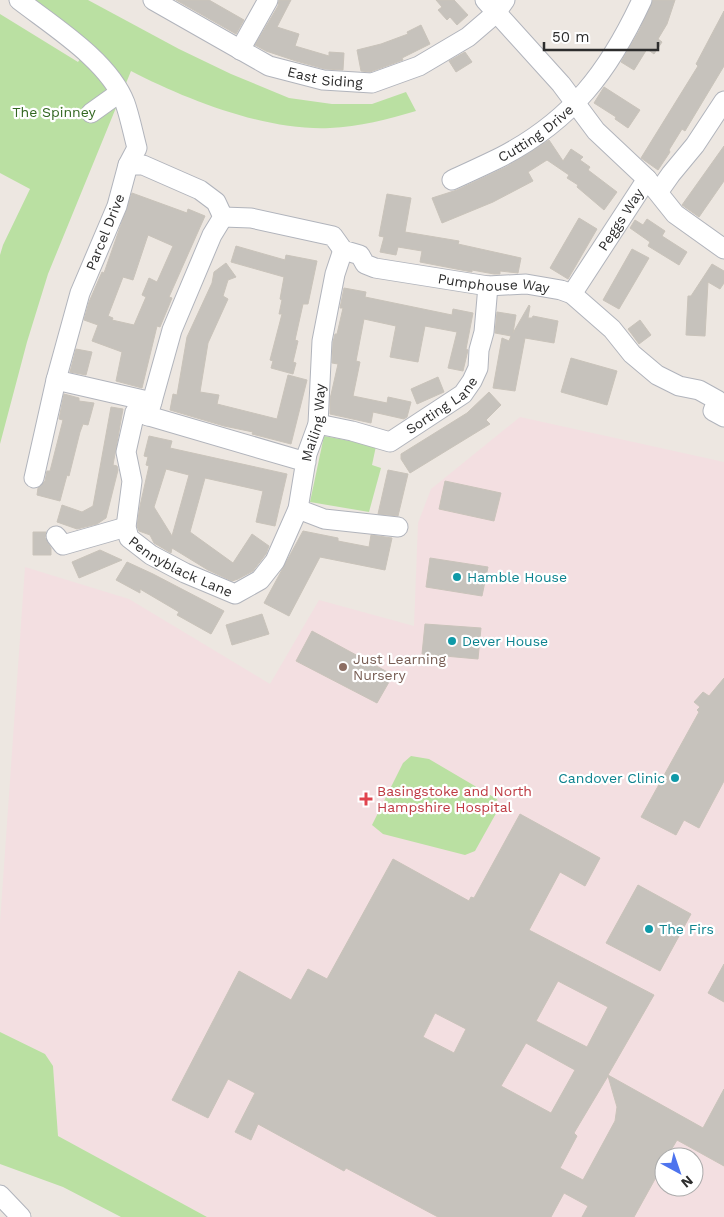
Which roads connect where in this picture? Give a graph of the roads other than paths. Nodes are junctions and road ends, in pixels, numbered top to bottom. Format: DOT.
graph roads {
  1 [pos="19,0"];
  2 [pos="153,0"];
  3 [pos="268,0"];
  4 [pos="642,0"];
  5 [pos="496,4"];
  6 [pos="240,50"];
  7 [pos="119,93"];
  8 [pos="724,101"];
  9 [pos="576,103"];
  10 [pos="91,113"];
  11 [pos="128,165"];
  12 [pos="452,180"];
  13 [pos="653,185"];
  14 [pos="223,217"];
  15 [pos="724,249"];
  16 [pos="343,250"];
  17 [pos="488,286"];
  18 [pos="572,294"];
  19 [pos="56,380"];
  20 [pos="722,402"];
  21 [pos="145,410"];
  22 [pos="318,424"];
  23 [pos="306,462"];
  24 [pos="34,478"];
  25 [pos="298,509"];
  26 [pos="126,527"];
  27 [pos="398,528"];
  28 [pos="56,536"];
  29 [pos="0,1195"];
  30 [pos="21,1217"];
  1 -- 7 [label="street"];
  2 -- 6 [label="street, East Siding"];
  3 -- 6 [label="street"];
  4 -- 9 [label="street"];
  5 -- 6 [label="street, East Siding"];
  5 -- 9 [label="street"];
  7 -- 10 [label="street"];
  7 -- 11 [label="street, Parcel Drive"];
  8 -- 13 [label="street, Peggs Way"];
  9 -- 12 [label="street, Cutting Drive"];
  9 -- 13 [label="street, Cutting Drive"];
  11 -- 14 [label="street"];
  11 -- 19 [label="street, Parcel Drive"];
  13 -- 15 [label="street, Cutting Drive"];
  13 -- 18 [label="street, Peggs Way"];
  14 -- 16 [label="street, Pumphouse Way"];
  14 -- 21 [label="street"];
  16 -- 17 [label="street, Pumphouse Way"];
  16 -- 22 [label="street, Mailing Way"];
  17 -- 18 [label="street, Pumphouse Way"];
  17 -- 22 [label="street, Sorting Lane"];
  18 -- 20 [label="street, Pumphouse Way"];
  19 -- 21 [label="street"];
  19 -- 24 [label="street, Parcel Drive"];
  21 -- 23 [label="street, Mailing Way"];
  21 -- 26 [label="street, Pennyblack Lane"];
  22 -- 23 [label="street, Mailing Way"];
  23 -- 25 [label="street, Pennyblack Lane"];
  25 -- 26 [label="street, Pennyblack Lane"];
  25 -- 27 [label="street"];
  26 -- 28 [label="street"];
  29 -- 30 [label="street"];
}
